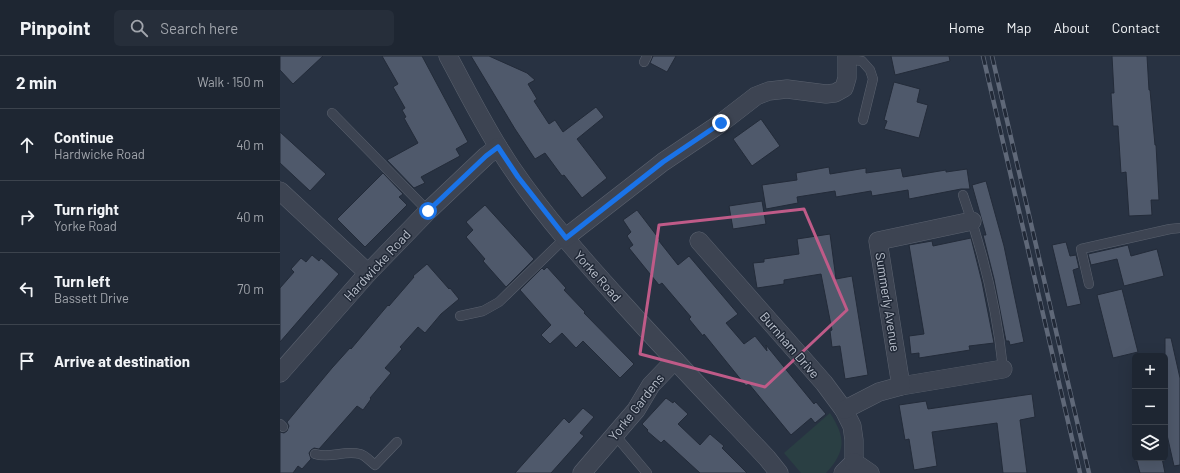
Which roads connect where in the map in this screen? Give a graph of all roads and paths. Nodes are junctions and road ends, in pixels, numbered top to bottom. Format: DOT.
graph roads {
  1 [pos="448,56"];
  2 [pos="848,57"];
  3 [pos="332,113"];
  4 [pos="863,120"];
  5 [pos="498,147"];
  6 [pos="280,191"];
  7 [pos="963,195"];
  8 [pos="428,211"];
  9 [pos="972,221"];
  10 [pos="1180,228"];
  11 [pos="566,238"];
  12 [pos="699,241"];
  13 [pos="368,273"];
  14 [pos="1089,284"];
  15 [pos="460,316"];
  16 [pos="675,360"];
  17 [pos="1003,369"];
  18 [pos="280,373"];
  19 [pos="901,386"];
  20 [pos="844,410"];
  21 [pos="615,435"];
  22 [pos="397,442"];
  23 [pos="315,454"];
  24 [pos="848,467"];
  25 [pos="582,473"];
  26 [pos="648,473"];
  27 [pos="779,473"];
  28 [pos="870,473"];
  1 -- 5 [label="street, Yorke Road"];
  2 -- 4 [label="lane"];
  2 -- 11 [label="street"];
  3 -- 8 [label="lane"];
  5 -- 8 [label="street, Hardwicke Road"];
  5 -- 11 [label="street, Yorke Road"];
  6 -- 13 [label="street"];
  7 -- 9 [label="lane"];
  8 -- 13 [label="street, Hardwicke Road"];
  9 -- 17 [label="lane"];
  9 -- 19 [label="street, Summerly Avenue"];
  10 -- 14 [label="lane"];
  11 -- 15 [label="lane"];
  11 -- 16 [label="street, Yorke Road"];
  12 -- 20 [label="street, Burnham Drive"];
  13 -- 18 [label="street, Hardwicke Road"];
  16 -- 21 [label="street, Yorke Gardens"];
  16 -- 27 [label="street, Yorke Road"];
  17 -- 19 [label="street"];
  19 -- 20 [label="street"];
  20 -- 24 [label="street, Burnham Drive"];
  21 -- 25 [label="street, Yorke Gardens"];
  21 -- 26 [label="lane"];
  22 -- 23 [label="lane"];
  24 -- 28 [label="street, Burnham Drive"];
}
